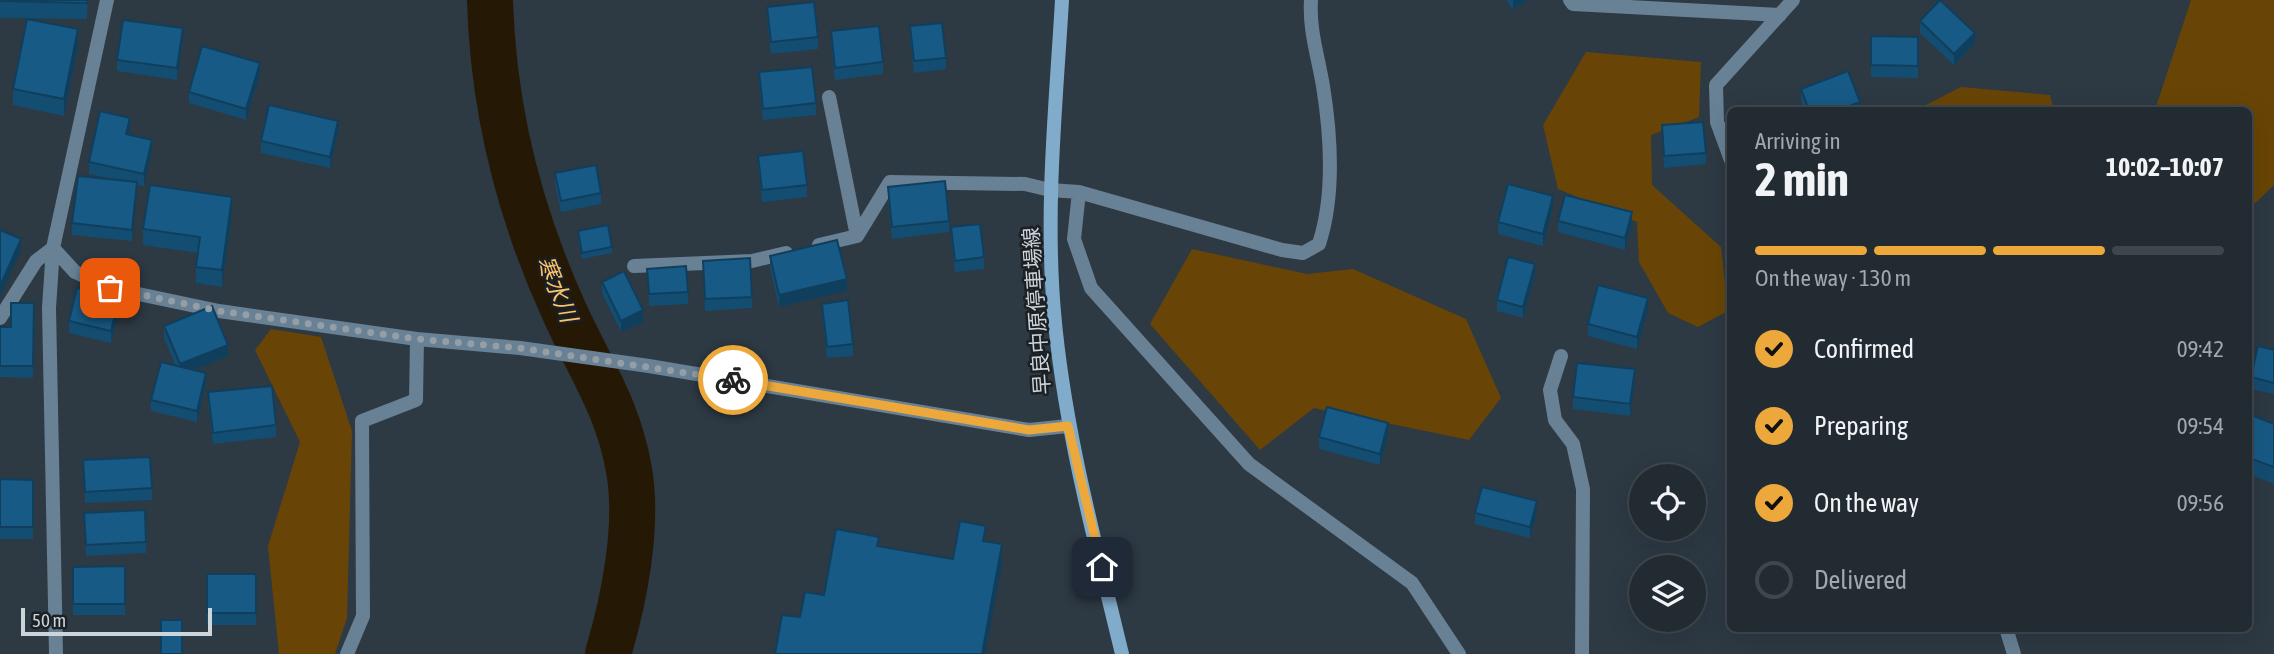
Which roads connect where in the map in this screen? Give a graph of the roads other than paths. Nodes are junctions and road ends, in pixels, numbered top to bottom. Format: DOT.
graph roads {
  1 [pos="107,0"];
  2 [pos="1062,0"];
  3 [pos="1311,0"];
  4 [pos="1570,0"];
  5 [pos="1793,0"];
  6 [pos="1780,15"];
  7 [pos="830,97"];
  8 [pos="1727,149"];
  9 [pos="1050,190"];
  10 [pos="1079,192"];
  11 [pos="857,236"];
  12 [pos="54,248"];
  13 [pos="634,266"];
  14 [pos="0,318"];
  15 [pos="417,339"];
  16 [pos="1561,356"];
  17 [pos="1068,426"];
  18 [pos="2007,632"];
  19 [pos="56,654"];
  20 [pos="347,654"];
  21 [pos="1122,654"];
  22 [pos="1459,654"];
  23 [pos="1582,654"];
  24 [pos="2014,654"];
  1 -- 12 [label="street"];
  2 -- 9 [label="main road, 早良中原停車場線"];
  3 -- 10 [label="street"];
  4 -- 6 [label="street"];
  5 -- 6 [label="street"];
  6 -- 8 [label="street"];
  7 -- 11 [label="street"];
  9 -- 10 [label="street"];
  9 -- 11 [label="street"];
  9 -- 17 [label="main road, 早良中原停車場線"];
  10 -- 22 [label="street"];
  11 -- 13 [label="street"];
  12 -- 14 [label="street"];
  12 -- 15 [label="street"];
  12 -- 19 [label="street"];
  15 -- 17 [label="street"];
  15 -- 20 [label="street"];
  16 -- 23 [label="street"];
  17 -- 21 [label="main road, 早良中原停車場線"];
  18 -- 24 [label="street"];
}
